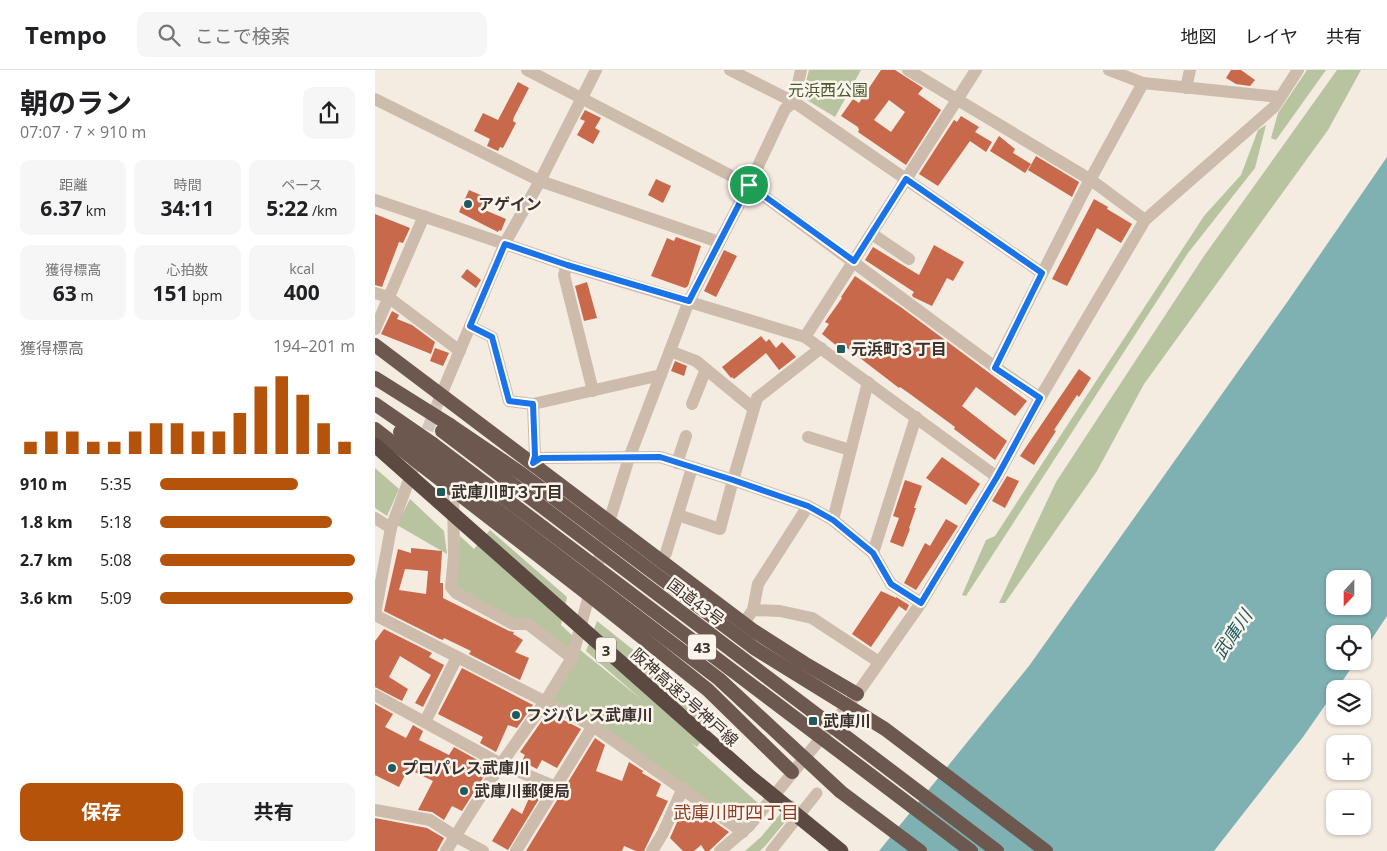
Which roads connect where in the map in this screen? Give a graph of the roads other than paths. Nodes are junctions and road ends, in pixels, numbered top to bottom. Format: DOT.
graph roads {
  1 [pos="527,70"];
  2 [pos="596,70"];
  3 [pos="730,70"];
  4 [pos="801,70"];
  5 [pos="908,70"];
  6 [pos="976,70"];
  7 [pos="1109,70"];
  8 [pos="1190,70"];
  9 [pos="1298,70"];
  10 [pos="1143,83"];
  11 [pos="1186,88"];
  12 [pos="1280,97"];
  13 [pos="581,98"];
  14 [pos="375,99"];
  15 [pos="957,100"];
  16 [pos="794,102"];
  17 [pos="906,179"];
  18 [pos="540,180"];
  19 [pos="1091,180"];
  20 [pos="749,185"];
  21 [pos="375,200"];
  22 [pos="424,216"];
  23 [pos="1145,220"];
  24 [pos="872,234"];
  25 [pos="719,242"];
  26 [pos="505,244"];
  27 [pos="909,259"];
  28 [pos="854,261"];
  29 [pos="567,265"];
  30 [pos="1042,273"];
  31 [pos="375,293"];
  32 [pos="388,297"];
  33 [pos="689,301"];
  34 [pos="470,326"];
  35 [pos="375,329"];
  36 [pos="805,337"];
  37 [pos="375,345"];
  38 [pos="821,348"];
  39 [pos="459,351"];
  40 [pos="670,351"];
  41 [pos="995,368"];
  42 [pos="706,369"];
  43 [pos="661,375"];
  44 [pos="375,378"];
  45 [pos="868,382"];
  46 [pos="593,391"];
  47 [pos="440,397"];
  48 [pos="1040,398"];
  49 [pos="375,404"];
  50 [pos="533,404"];
  51 [pos="692,404"];
  52 [pos="753,408"];
  53 [pos="375,409"];
  54 [pos="916,417"];
  55 [pos="446,428"];
  56 [pos="375,429"];
  57 [pos="686,436"];
  58 [pos="808,438"];
  59 [pos="375,446"];
  60 [pos="850,450"];
  61 [pos="423,453"];
  62 [pos="629,458"];
  63 [pos="533,463"];
  64 [pos="677,463"];
  65 [pos="692,468"];
  66 [pos="997,477"];
  67 [pos="733,480"];
  68 [pos="453,489"];
  69 [pos="808,506"];
  70 [pos="678,515"];
  71 [pos="375,518"];
  72 [pos="833,520"];
  73 [pos="609,522"];
  74 [pos="391,528"];
  75 [pos="873,553"];
  76 [pos="661,560"];
  77 [pos="589,595"];
  78 [pos="921,603"];
  79 [pos="753,610"];
  80 [pos="375,615"];
  81 [pos="743,622"];
  82 [pos="457,657"];
  83 [pos="572,658"];
  84 [pos="879,662"];
  85 [pos="857,694"];
  86 [pos="375,695"];
  87 [pos="545,702"];
  88 [pos="425,722"];
  89 [pos="593,726"];
  90 [pos="501,764"];
  91 [pos="792,772"];
  92 [pos="556,787"];
  93 [pos="683,788"];
  94 [pos="817,793"];
  95 [pos="375,810"];
  96 [pos="743,832"];
  97 [pos="455,836"];
  98 [pos="446,851"];
  99 [pos="483,851"];
  100 [pos="516,851"];
  101 [pos="652,851"];
  102 [pos="720,851"];
  103 [pos="771,851"];
  104 [pos="837,851"];
  105 [pos="841,851"];
  106 [pos="920,851"];
  107 [pos="971,851"];
  108 [pos="997,851"];
  109 [pos="1046,851"];
  1 -- 13 [label="street"];
  2 -- 13 [label="street"];
  3 -- 16 [label="street"];
  4 -- 16 [label="street"];
  5 -- 15 [label="street"];
  6 -- 15 [label="street"];
  7 -- 10 [label="street"];
  8 -- 11 [label="street"];
  9 -- 12 [label="street"];
  10 -- 11 [label="street"];
  10 -- 19 [label="street"];
  11 -- 12 [label="street"];
  12 -- 23 [label="street"];
  13 -- 18 [label="street"];
  13 -- 20 [label="street"];
  14 -- 18 [label="street"];
  15 -- 17 [label="street"];
  15 -- 19 [label="street"];
  16 -- 17 [label="street"];
  16 -- 20 [label="street"];
  17 -- 24 [label="street"];
  17 -- 30 [label="street"];
  18 -- 25 [label="street"];
  18 -- 26 [label="street"];
  19 -- 23 [label="street"];
  19 -- 30 [label="street"];
  20 -- 25 [label="street"];
  20 -- 28 [label="street"];
  21 -- 22 [label="street"];
  22 -- 26 [label="street"];
  22 -- 32 [label="street"];
  23 -- 48 [label="street"];
  24 -- 27 [label="street"];
  24 -- 28 [label="street"];
  25 -- 33 [label="street"];
  26 -- 29 [label="street"];
  26 -- 34 [label="street"];
  28 -- 36 [label="street"];
  28 -- 41 [label="street"];
  29 -- 33 [label="street"];
  29 -- 46 [label="street"];
  30 -- 41 [label="street"];
  31 -- 32 [label="street"];
  32 -- 35 [label="street"];
  32 -- 39 [label="street"];
  33 -- 36 [label="street"];
  33 -- 40 [label="street"];
  34 -- 39 [label="street"];
  34 -- 50 [label="street"];
  36 -- 38 [label="street"];
  37 -- 47 [label="highway"];
  38 -- 45 [label="street"];
  38 -- 52 [label="street"];
  39 -- 47 [label="street"];
  40 -- 42 [label="street"];
  40 -- 43 [label="street"];
  41 -- 48 [label="street"];
  42 -- 51 [label="street"];
  42 -- 52 [label="street"];
  43 -- 46 [label="street"];
  43 -- 62 [label="street"];
  44 -- 55 [label="highway, 国道43号 / 43"];
  45 -- 54 [label="street"];
  45 -- 60 [label="street"];
  46 -- 50 [label="street"];
  47 -- 63 [label="highway"];
  48 -- 66 [label="street"];
  49 -- 61 [label="highway, 国道43号 / 43"];
  50 -- 63 [label="street"];
  52 -- 67 [label="street"];
  53 -- 61 [label="highway"];
  54 -- 66 [label="street"];
  54 -- 75 [label="street"];
  55 -- 108 [label="highway, 国道43号 / 43, bridge"];
  55 -- 109 [label="highway, bridge"];
  56 -- 61 [label="highway"];
  57 -- 64 [label="street"];
  58 -- 60 [label="street"];
  59 -- 104 [label="highway, 阪神高速3号神戸線 / 3, bridge"];
  59 -- 105 [label="highway, 阪神高速3号神戸線 / 3, bridge"];
  60 -- 72 [label="street"];
  61 -- 68 [label="highway"];
  61 -- 74 [label="street"];
  61 -- 106 [label="highway, bridge"];
  61 -- 107 [label="highway, 国道43号 / 43, bridge"];
  62 -- 63 [label="street"];
  62 -- 64 [label="street"];
  62 -- 73 [label="street"];
  63 -- 73 [label="highway"];
  64 -- 65 [label="street"];
  65 -- 67 [label="street"];
  65 -- 70 [label="street"];
  66 -- 78 [label="street"];
  67 -- 69 [label="street"];
  67 -- 70 [label="street"];
  68 -- 77 [label="highway"];
  68 -- 83 [label="street"];
  69 -- 72 [label="street"];
  69 -- 79 [label="street"];
  70 -- 76 [label="street"];
  71 -- 74 [label="street"];
  72 -- 75 [label="street"];
  73 -- 76 [label="highway"];
  73 -- 77 [label="street"];
  74 -- 80 [label="street"];
  75 -- 78 [label="street"];
  76 -- 81 [label="highway"];
  77 -- 83 [label="street"];
  77 -- 91 [label="highway"];
  78 -- 84 [label="street"];
  79 -- 81 [label="street"];
  79 -- 84 [label="street"];
  80 -- 82 [label="street"];
  81 -- 85 [label="highway"];
  82 -- 87 [label="street"];
  82 -- 88 [label="street"];
  83 -- 87 [label="street"];
  84 -- 85 [label="street"];
  85 -- 91 [label="street"];
  86 -- 88 [label="street"];
  87 -- 89 [label="street"];
  87 -- 90 [label="street"];
  88 -- 90 [label="street"];
  89 -- 92 [label="street"];
  89 -- 93 [label="street"];
  90 -- 92 [label="street"];
  90 -- 97 [label="street"];
  91 -- 96 [label="street"];
  92 -- 100 [label="street"];
  93 -- 96 [label="street"];
  93 -- 101 [label="street"];
  94 -- 103 [label="street"];
  95 -- 97 [label="street"];
  96 -- 102 [label="street"];
  97 -- 98 [label="street"];
  97 -- 99 [label="street"];
}
